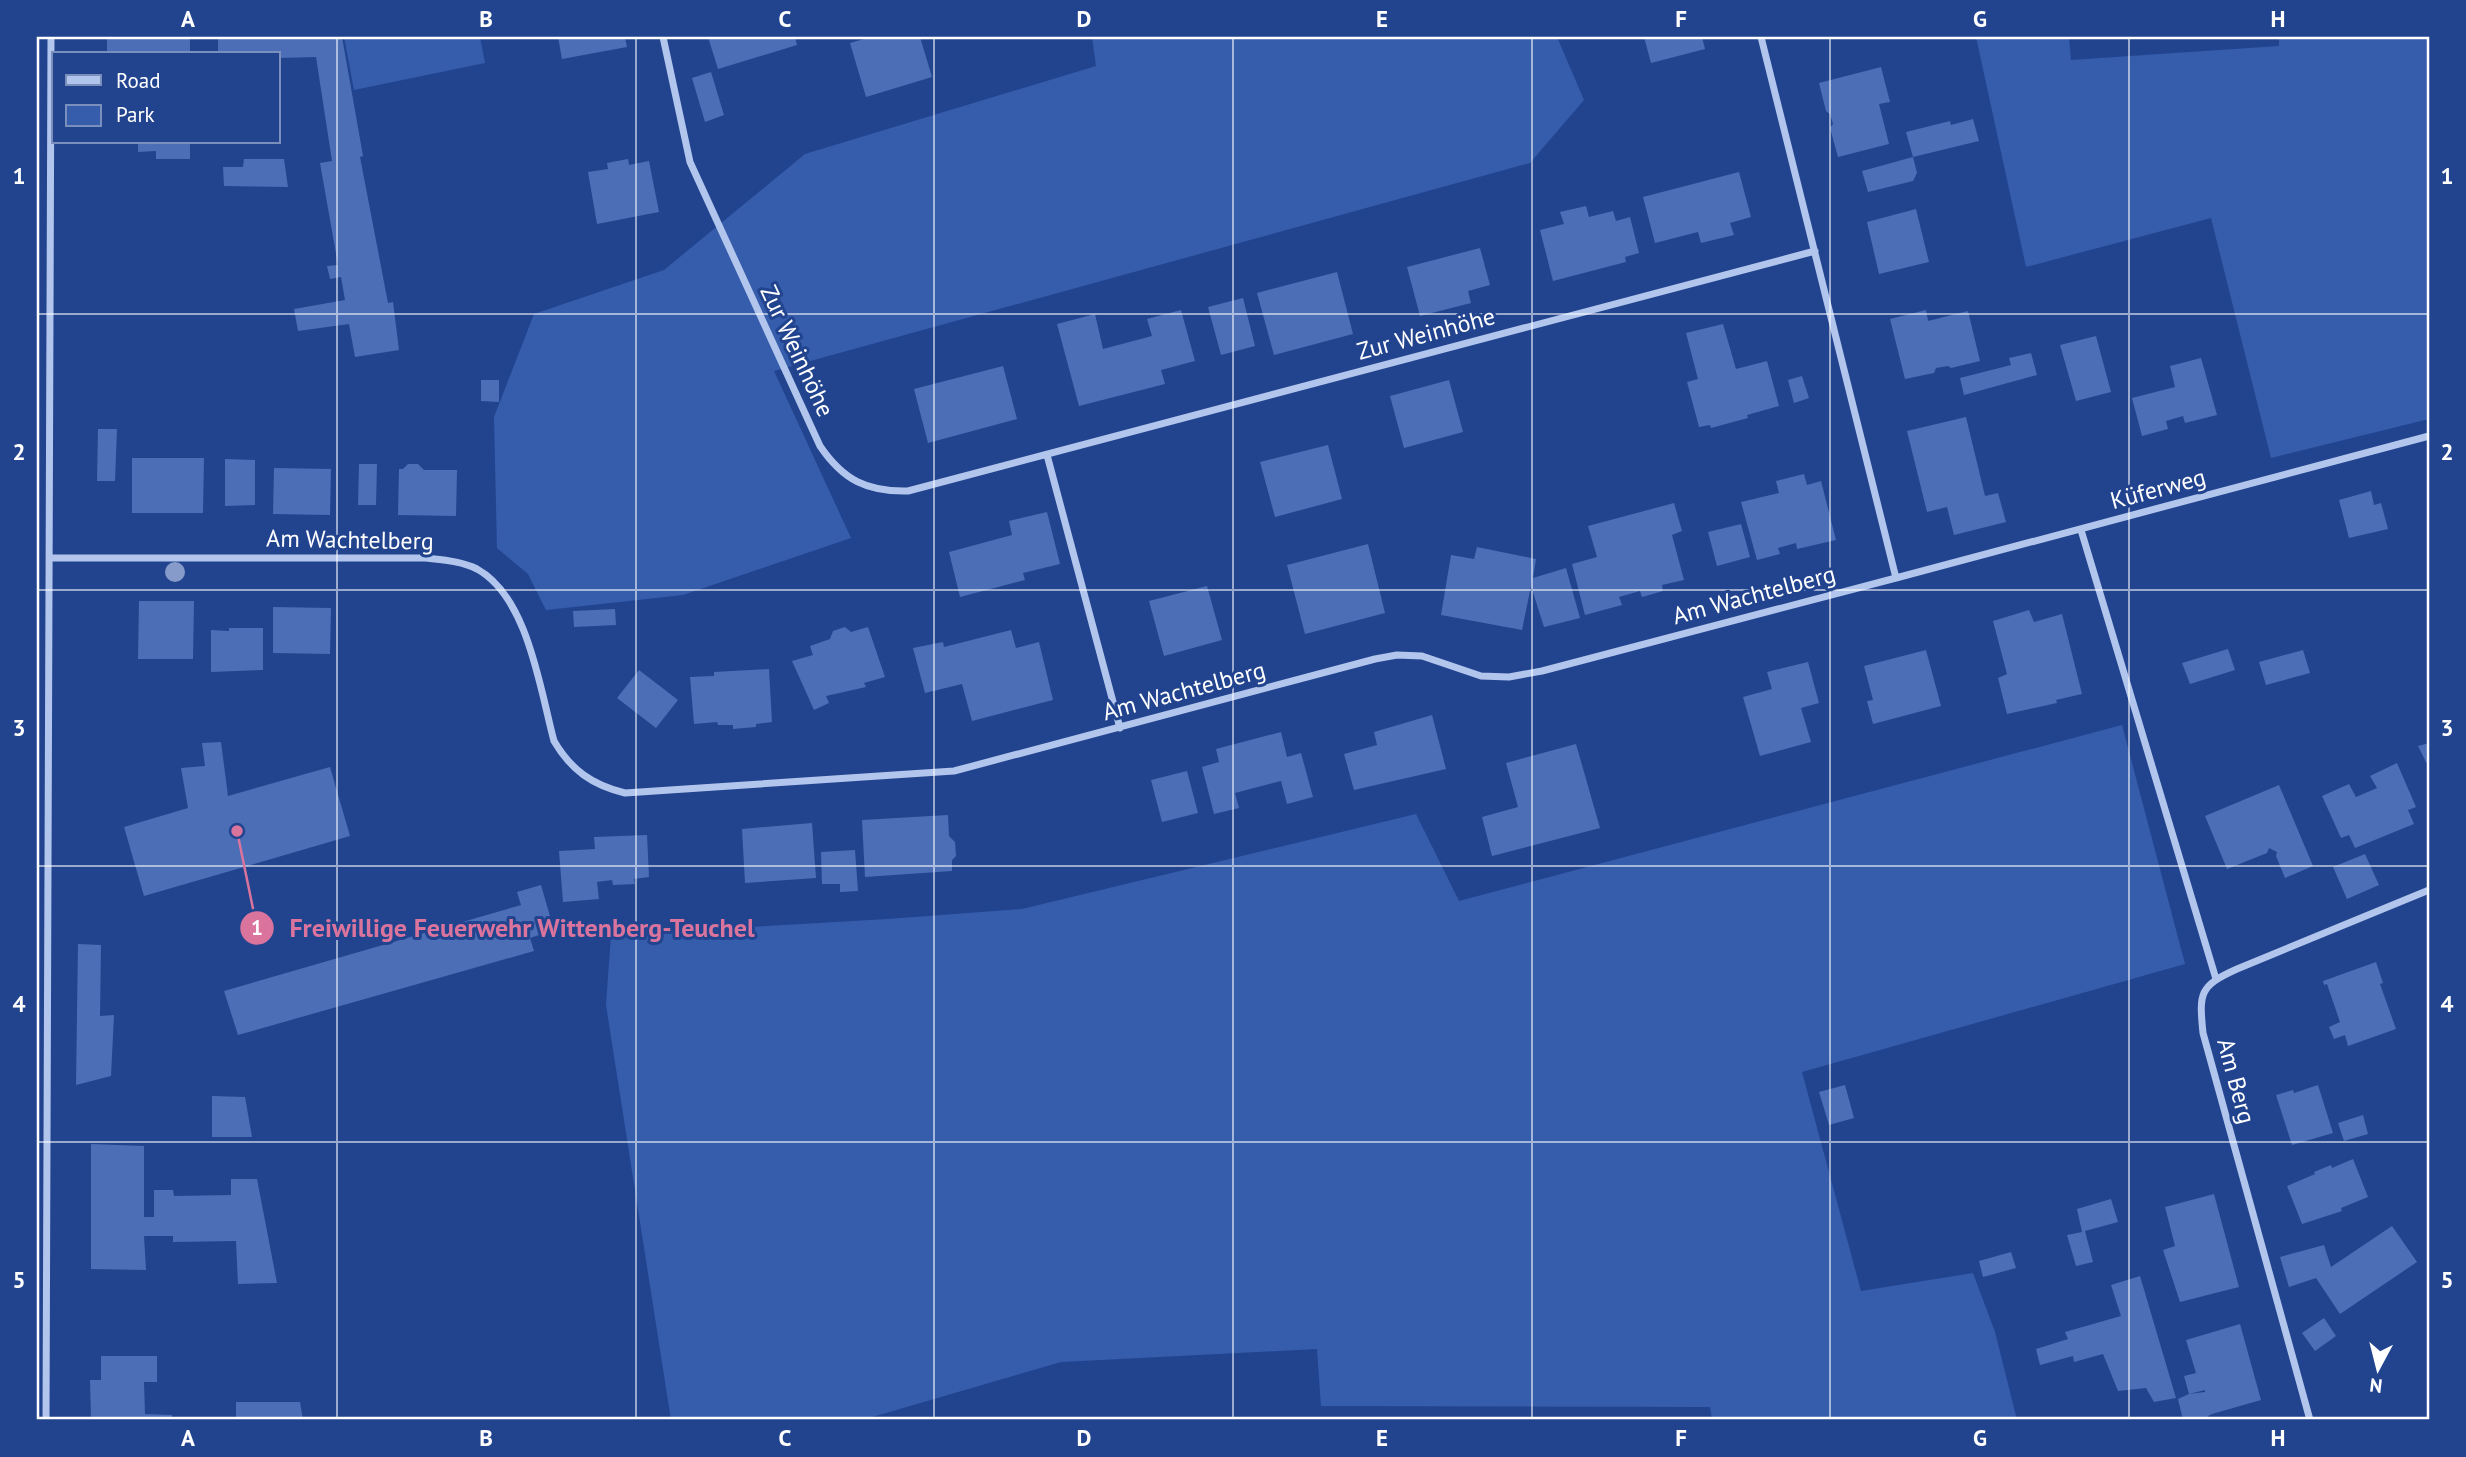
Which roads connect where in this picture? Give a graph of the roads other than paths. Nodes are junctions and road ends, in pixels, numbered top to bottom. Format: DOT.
graph roads {
  1 [pos="51,37"];
  2 [pos="663,37"];
  3 [pos="1761,37"];
  4 [pos="1815,251"];
  5 [pos="2429,436"];
  6 [pos="1047,454"];
  7 [pos="2081,530"];
  8 [pos="49,558"];
  9 [pos="1896,578"];
  10 [pos="1120,728"];
  11 [pos="2429,890"];
  12 [pos="2216,979"];
  13 [pos="46,1420"];
  14 [pos="2310,1420"];
  1 -- 8 [label="street"];
  2 -- 6 [label="street, Zur Weinhöhe"];
  3 -- 4 [label="street"];
  4 -- 6 [label="street, Zur Weinhöhe"];
  4 -- 9 [label="street"];
  5 -- 7 [label="street, Küferweg"];
  6 -- 10 [label="street"];
  7 -- 9 [label="street, Küferweg"];
  7 -- 12 [label="street"];
  8 -- 10 [label="street, Am Wachtelberg"];
  8 -- 13 [label="street"];
  9 -- 10 [label="street, Am Wachtelberg"];
  11 -- 12 [label="street"];
  12 -- 14 [label="street, Am Berg"];
}
